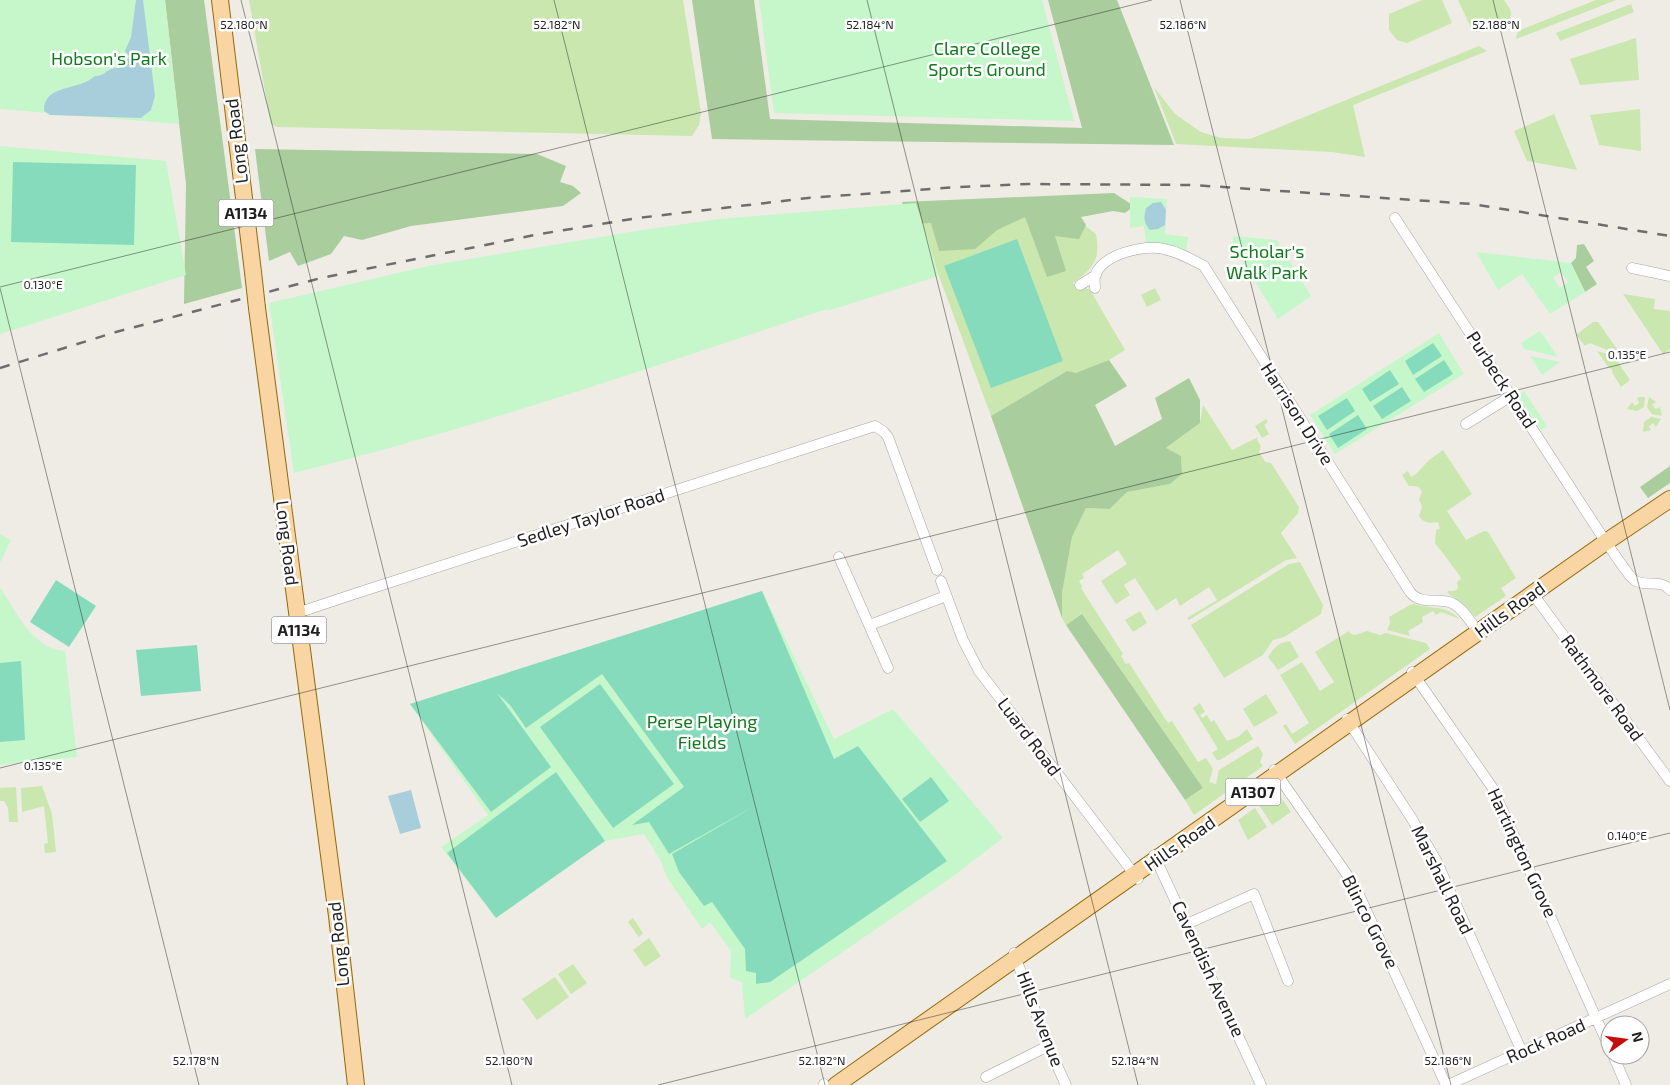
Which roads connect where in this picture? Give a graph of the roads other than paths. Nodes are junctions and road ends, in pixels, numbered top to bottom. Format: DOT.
graph roads {
  1 [pos="220,0"];
  2 [pos="1395,218"];
  3 [pos="1632,268"];
  4 [pos="1096,275"];
  5 [pos="1670,276"];
  6 [pos="1080,285"];
  7 [pos="1094,288"];
  8 [pos="1511,396"];
  9 [pos="1466,424"];
  10 [pos="1670,499"];
  11 [pos="1606,542"];
  12 [pos="839,557"];
  13 [pos="937,570"];
  14 [pos="941,582"];
  15 [pos="1670,590"];
  16 [pos="1533,594"];
  17 [pos="946,596"];
  18 [pos="296,611"];
  19 [pos="870,625"];
  20 [pos="1479,633"];
  21 [pos="888,668"];
  22 [pos="1414,674"];
  23 [pos="1348,721"];
  24 [pos="1276,772"];
  25 [pos="1670,781"];
  26 [pos="1155,857"];
  27 [pos="1137,877"];
  28 [pos="1187,924"];
  29 [pos="1015,955"];
  30 [pos="1288,981"];
  31 [pos="1670,984"];
  32 [pos="1597,1018"];
  33 [pos="1600,1025"];
  34 [pos="1048,1046"];
  35 [pos="1522,1052"];
  36 [pos="1617,1065"];
  37 [pos="986,1077"];
  38 [pos="356,1085"];
  39 [pos="828,1085"];
  40 [pos="1066,1085"];
  41 [pos="1261,1085"];
  42 [pos="1447,1085"];
  43 [pos="1626,1085"];
  1 -- 18 [label="main road, Long Road / A1134, bridge"];
  2 -- 8 [label="street, Purbeck Road"];
  3 -- 5 [label="street"];
  4 -- 6 [label="street, Harrison Drive"];
  4 -- 7 [label="street"];
  4 -- 20 [label="street, Harrison Drive"];
  8 -- 9 [label="street"];
  8 -- 11 [label="street, Purbeck Road"];
  10 -- 11 [label="main road, Hills Road / A1307"];
  11 -- 15 [label="street, Purbeck Road"];
  11 -- 16 [label="main road, Hills Road / A1307"];
  12 -- 19 [label="street"];
  13 -- 18 [label="street, Sedley Taylor Road"];
  14 -- 17 [label="street, Luard Road"];
  16 -- 20 [label="main road, Hills Road / A1307"];
  16 -- 25 [label="street, Rathmore Road"];
  17 -- 19 [label="street"];
  17 -- 27 [label="street, Luard Road"];
  18 -- 38 [label="main road, Long Road / A1134"];
  19 -- 21 [label="street"];
  20 -- 22 [label="main road, Hills Road / A1307"];
  22 -- 23 [label="main road, Hills Road / A1307"];
  22 -- 32 [label="street, Hartington Grove"];
  23 -- 24 [label="main road, Hills Road / A1307"];
  23 -- 35 [label="street, Marshall Road"];
  24 -- 26 [label="main road, Hills Road / A1307"];
  24 -- 42 [label="street, Blinco Grove"];
  26 -- 27 [label="main road, Hills Road / A1307"];
  26 -- 28 [label="street, Cavendish Avenue"];
  27 -- 29 [label="main road, Hills Road / A1307"];
  28 -- 30 [label="street"];
  28 -- 41 [label="street, Cavendish Avenue"];
  29 -- 34 [label="street, Hills Avenue"];
  29 -- 39 [label="main road, Hills Road / A1307"];
  31 -- 32 [label="street, Rock Road"];
  32 -- 33 [label="street, Hartington Grove"];
  32 -- 35 [label="street, Rock Road"];
  34 -- 37 [label="street"];
  34 -- 40 [label="street, Hills Avenue"];
  35 -- 42 [label="street, Rock Road"];
  36 -- 43 [label="street"];
}
